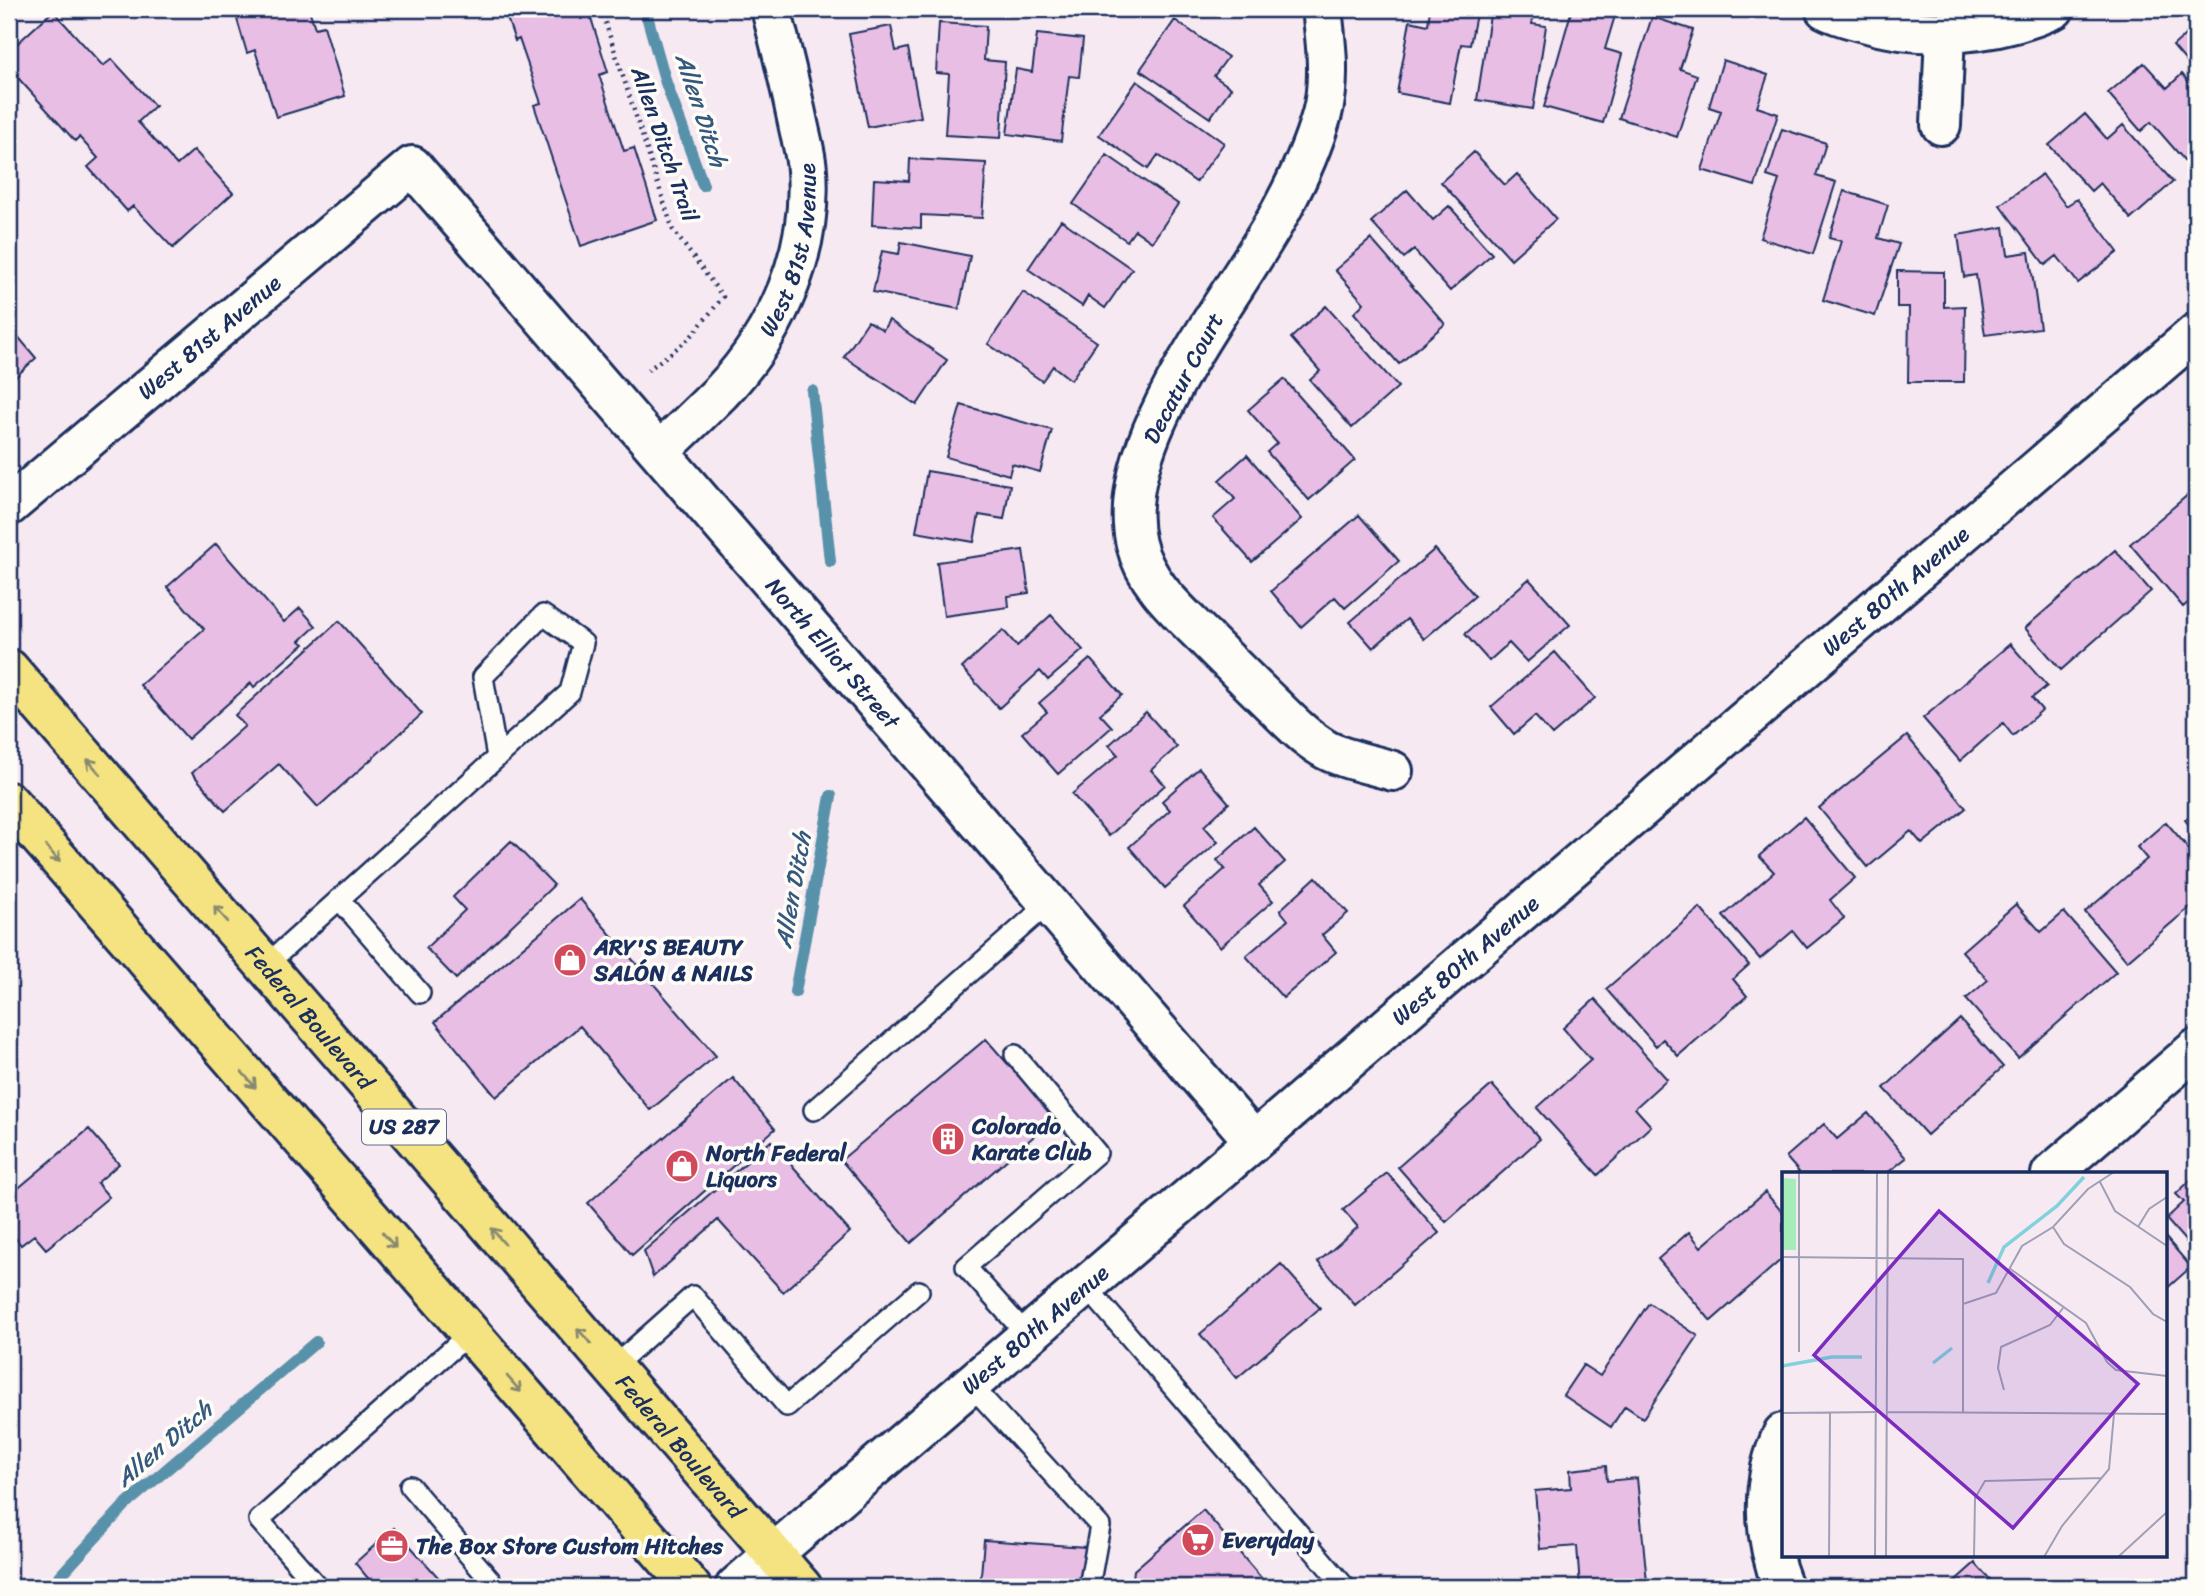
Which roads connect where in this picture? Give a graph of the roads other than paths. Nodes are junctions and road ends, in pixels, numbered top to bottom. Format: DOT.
graph roads {
  1 [pos="771,9"];
  2 [pos="1322,9"];
  3 [pos="1825,9"];
  4 [pos="2054,9"];
  5 [pos="1945,33"];
  6 [pos="1941,125"];
  7 [pos="412,166"];
  8 [pos="2196,333"];
  9 [pos="660,451"];
  10 [pos="9,506"];
  11 [pos="9,669"];
  12 [pos="497,757"];
  13 [pos="1393,771"];
  14 [pos="9,803"];
  15 [pos="339,899"];
  16 [pos="1048,904"];
  17 [pos="265,966"];
  18 [pos="420,993"];
  19 [pos="2196,1049"];
  20 [pos="1014,1055"];
  21 [pos="814,1110"];
  22 [pos="1254,1140"];
  23 [pos="2053,1172"];
  24 [pos="1085,1285"];
  25 [pos="919,1291"];
  26 [pos="470,1333"];
  27 [pos="1027,1335"];
  28 [pos="612,1368"];
  29 [pos="970,1384"];
  30 [pos="1782,1435"];
  31 [pos="410,1486"];
  32 [pos="773,1554"];
  33 [pos="318,1587"];
  34 [pos="496,1587"];
  35 [pos="691,1587"];
  36 [pos="735,1587"];
  37 [pos="802,1587"];
  38 [pos="1089,1587"];
  39 [pos="1345,1587"];
  40 [pos="1783,1587"];
  1 -- 9 [label="street, West 81st Avenue"];
  2 -- 13 [label="street, Decatur Court"];
  3 -- 5 [label="street"];
  4 -- 5 [label="street"];
  5 -- 6 [label="street"];
  7 -- 9 [label="street, North Elliot Street"];
  7 -- 10 [label="street, West 81st Avenue"];
  8 -- 22 [label="street, West 80th Avenue"];
  9 -- 16 [label="street, North Elliot Street"];
  17 -- 11 [label="main road, Federal Boulevard / US 287, one-way"];
  12 -- 12 [label="lane"];
  12 -- 15 [label="lane"];
  14 -- 26 [label="main road, one-way"];
  15 -- 17 [label="lane"];
  15 -- 18 [label="lane"];
  16 -- 21 [label="lane"];
  16 -- 22 [label="street, North Elliot Street"];
  28 -- 17 [label="main road, Federal Boulevard / US 287, one-way"];
  19 -- 23 [label="street"];
  20 -- 27 [label="lane"];
  22 -- 24 [label="street, West 80th Avenue"];
  24 -- 27 [label="street, West 80th Avenue"];
  24 -- 39 [label="lane"];
  25 -- 28 [label="lane"];
  26 -- 33 [label="lane"];
  26 -- 35 [label="main road, one-way"];
  27 -- 29 [label="street, West 80th Avenue"];
  28 -- 32 [label="main road, Federal Boulevard / US 287"];
  29 -- 32 [label="street, West 80th Avenue"];
  29 -- 38 [label="lane"];
  30 -- 40 [label="street"];
  31 -- 34 [label="lane"];
  32 -- 36 [label="street, West 80th Avenue"];
  32 -- 37 [label="main road, Federal Boulevard / US 287"];
}
